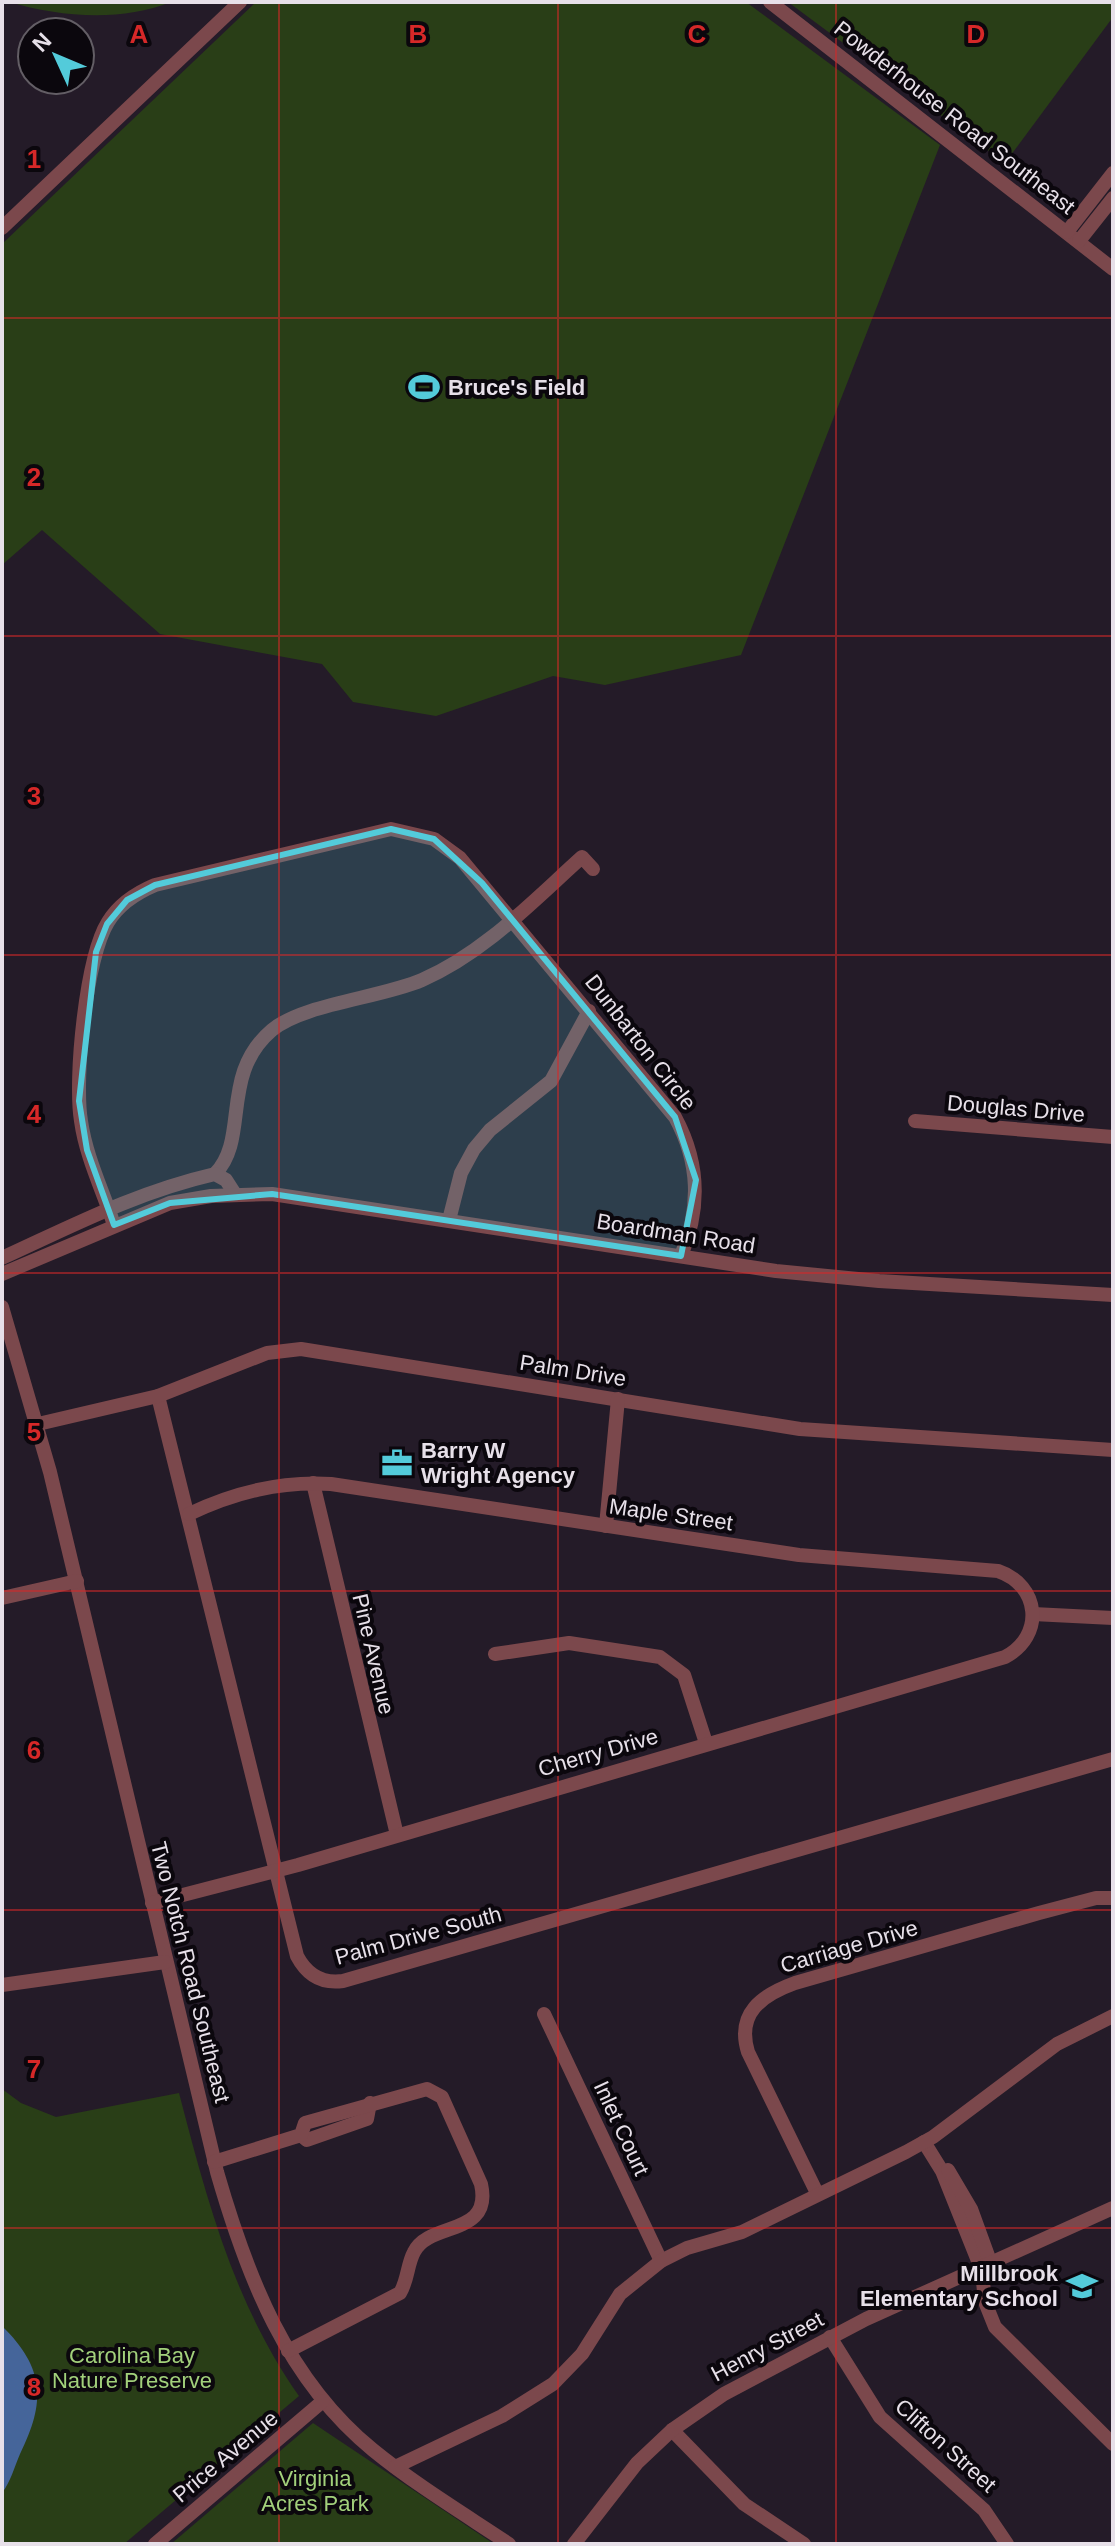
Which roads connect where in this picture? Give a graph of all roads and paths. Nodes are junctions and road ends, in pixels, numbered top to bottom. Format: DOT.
graph roads {
  1 [pos="240,2"];
  2 [pos="770,2"];
  3 [pos="1113,173"];
  4 [pos="1113,198"];
  5 [pos="2,228"];
  6 [pos="1073,236"];
  7 [pos="1113,269"];
  8 [pos="593,869"];
  9 [pos="512,919"];
  10 [pos="589,1011"];
  11 [pos="915,1121"];
  12 [pos="1113,1137"];
  13 [pos="215,1174"];
  14 [pos="235,1194"];
  15 [pos="108,1207"];
  16 [pos="449,1220"];
  17 [pos="114,1225"];
  18 [pos="681,1256"];
  19 [pos="2,1258"];
  20 [pos="2,1274"];
  21 [pos="1113,1295"];
  22 [pos="2,1307"];
  23 [pos="158,1396"];
  24 [pos="618,1399"];
  25 [pos="38,1424"];
  26 [pos="1113,1450"];
  27 [pos="313,1483"];
  28 [pos="189,1514"];
  29 [pos="606,1526"];
  30 [pos="77,1581"];
  31 [pos="2,1598"];
  32 [pos="1033,1614"];
  33 [pos="1113,1618"];
  34 [pos="495,1654"];
  35 [pos="706,1743"];
  36 [pos="1113,1759"];
  37 [pos="397,1835"];
  38 [pos="274,1871"];
  39 [pos="1113,1898"];
  40 [pos="152,1903"];
  41 [pos="165,1962"];
  42 [pos="2,1985"];
  43 [pos="544,2014"];
  44 [pos="1113,2016"];
  45 [pos="929,2139"];
  46 [pos="214,2162"];
  47 [pos="817,2193"];
  48 [pos="1113,2208"];
  49 [pos="661,2261"];
  50 [pos="986,2267"];
  51 [pos="830,2337"];
  52 [pos="288,2351"];
  53 [pos="323,2401"];
  54 [pos="672,2430"];
  55 [pos="1113,2444"];
  56 [pos="395,2467"];
  57 [pos="155,2544"];
  58 [pos="509,2544"];
  59 [pos="574,2544"];
  60 [pos="804,2544"];
  61 [pos="1007,2544"];
  1 -- 5 [label="street"];
  2 -- 6 [label="street, Powderhouse Road Southeast"];
  3 -- 6 [label="street"];
  4 -- 6 [label="street"];
  6 -- 7 [label="street, Powderhouse Road Southeast"];
  8 -- 9 [label="street"];
  9 -- 10 [label="street, Dunbarton Circle"];
  9 -- 13 [label="street"];
  9 -- 15 [label="street, Dunbarton Circle"];
  10 -- 16 [label="street"];
  10 -- 18 [label="street, Dunbarton Circle"];
  11 -- 12 [label="street, Douglas Drive"];
  13 -- 14 [label="street"];
  13 -- 15 [label="street"];
  14 -- 16 [label="street, Boardman Road"];
  14 -- 17 [label="street, Boardman Road"];
  15 -- 17 [label="street, Dunbarton Circle"];
  15 -- 19 [label="street"];
  16 -- 18 [label="street, Boardman Road"];
  17 -- 20 [label="street, Boardman Road"];
  18 -- 21 [label="street, Boardman Road"];
  22 -- 25 [label="street, Two Notch Road Southeast"];
  23 -- 24 [label="street, Palm Drive"];
  23 -- 25 [label="street, Palm Drive"];
  23 -- 28 [label="street, Palm Drive South"];
  24 -- 26 [label="street, Palm Drive"];
  24 -- 29 [label="street"];
  25 -- 30 [label="street, Two Notch Road Southeast"];
  27 -- 28 [label="street, Maple Street"];
  27 -- 29 [label="street, Maple Street"];
  27 -- 37 [label="street, Pine Avenue"];
  28 -- 38 [label="street, Palm Drive South"];
  29 -- 32 [label="street, Maple Street"];
  30 -- 31 [label="street"];
  30 -- 40 [label="street, Two Notch Road Southeast"];
  32 -- 33 [label="street"];
  32 -- 35 [label="street, Cherry Drive"];
  34 -- 35 [label="street"];
  35 -- 37 [label="street, Cherry Drive"];
  36 -- 38 [label="street, Palm Drive South"];
  37 -- 38 [label="street, Cherry Drive"];
  38 -- 40 [label="street, Cherry Drive"];
  39 -- 47 [label="street, Carriage Drive"];
  40 -- 41 [label="street, Two Notch Road Southeast"];
  41 -- 42 [label="street"];
  41 -- 46 [label="street, Two Notch Road Southeast"];
  43 -- 49 [label="street, Inlet Court"];
  44 -- 45 [label="street"];
  45 -- 47 [label="street"];
  45 -- 50 [label="street"];
  46 -- 52 [label="street, Two Notch Road Southeast"];
  46 -- 52 [label="street"];
  47 -- 49 [label="street"];
  48 -- 50 [label="street, Henry Street"];
  49 -- 56 [label="street"];
  50 -- 51 [label="street, Henry Street"];
  50 -- 55 [label="street"];
  51 -- 54 [label="street, Henry Street"];
  51 -- 61 [label="street, Clifton Street"];
  52 -- 53 [label="street, Two Notch Road Southeast"];
  53 -- 56 [label="street, Two Notch Road Southeast"];
  53 -- 57 [label="street, Price Avenue"];
  54 -- 59 [label="street, Henry Street"];
  54 -- 60 [label="street"];
  56 -- 58 [label="street, Two Notch Road Southeast"];
}
